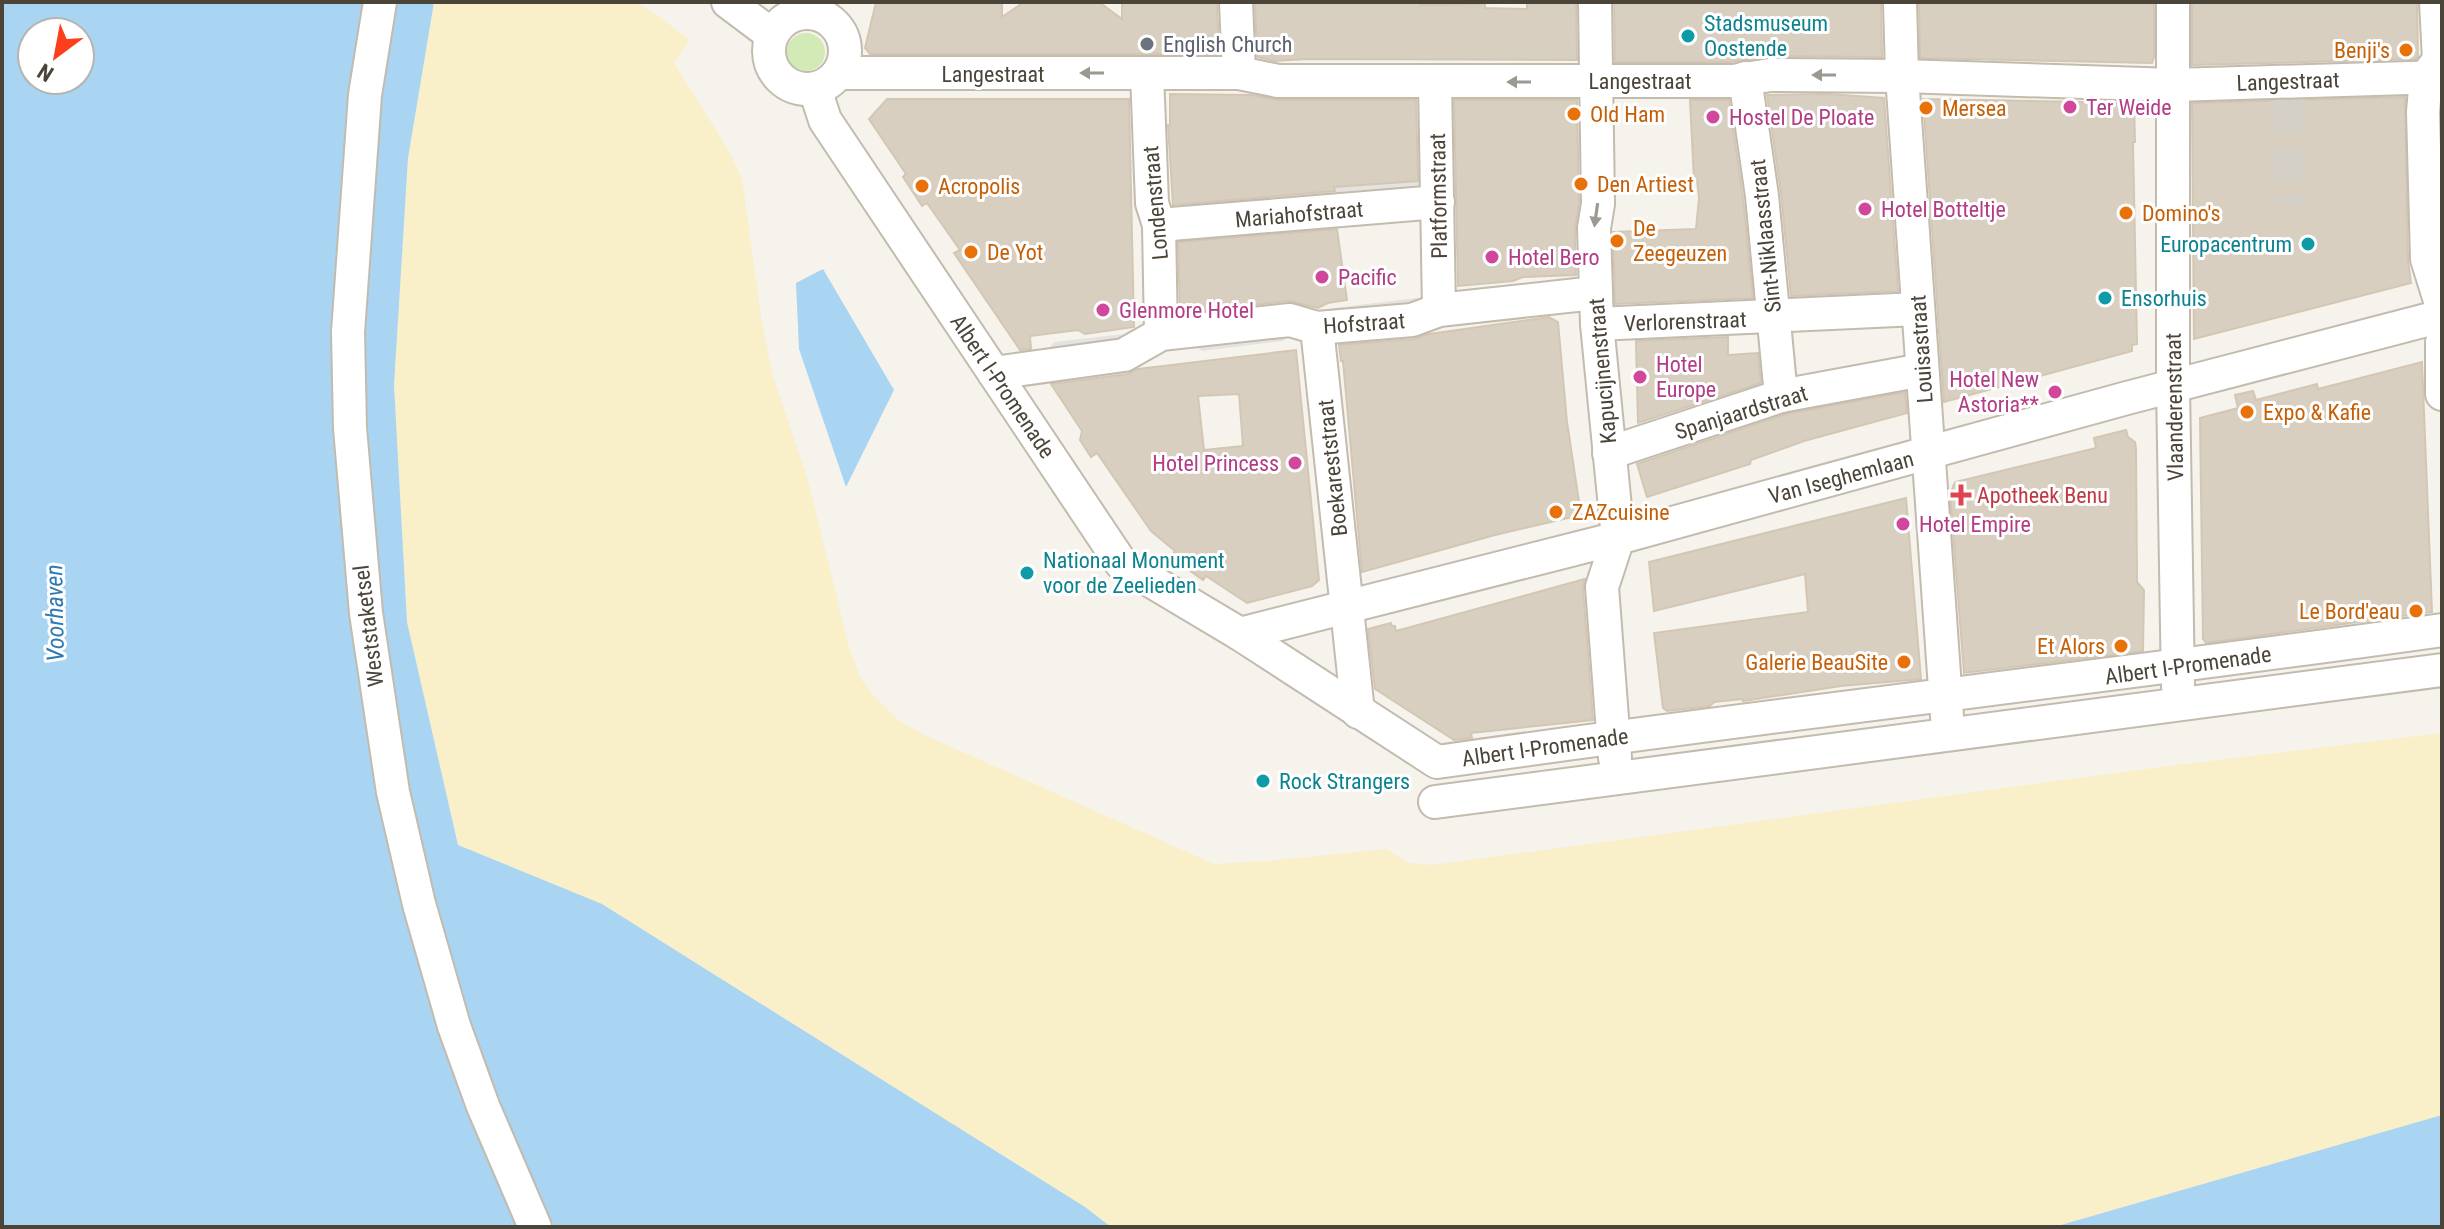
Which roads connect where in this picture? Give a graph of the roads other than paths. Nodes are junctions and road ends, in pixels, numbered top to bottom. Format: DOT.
graph roads {
  1 [pos="380,2"];
  2 [pos="728,2"];
  3 [pos="1236,2"];
  4 [pos="1595,2"];
  5 [pos="1900,2"];
  6 [pos="2173,2"];
  7 [pos="2436,2"];
  8 [pos="842,14"];
  9 [pos="772,35"];
  10 [pos="1147,73"];
  11 [pos="1239,73"];
  12 [pos="1902,76"];
  13 [pos="2434,77"];
  14 [pos="1745,78"];
  15 [pos="827,81"];
  16 [pos="1435,82"];
  17 [pos="1597,82"];
  18 [pos="2174,85"];
  19 [pos="1438,202"];
  20 [pos="1159,225"];
  21 [pos="2442,307"];
  22 [pos="1596,309"];
  23 [pos="1918,309"];
  24 [pos="1439,310"];
  25 [pos="2442,316"];
  26 [pos="1773,317"];
  27 [pos="1317,328"];
  28 [pos="1161,334"];
  29 [pos="2442,342"];
  30 [pos="1922,370"];
  31 [pos="994,373"];
  32 [pos="2173,386"];
  33 [pos="2442,394"];
  34 [pos="1781,396"];
  35 [pos="1609,453"];
  36 [pos="1928,454"];
  37 [pos="1618,538"];
  38 [pos="1347,607"];
  39 [pos="2442,630"];
  40 [pos="1240,634"];
  41 [pos="2178,667"];
  42 [pos="2442,670"];
  43 [pos="1945,697"];
  44 [pos="2178,704"];
  45 [pos="1358,712"];
  46 [pos="1948,734"];
  47 [pos="1612,737"];
  48 [pos="1617,777"];
  49 [pos="1435,802"];
  50 [pos="535,1227"];
  1 -- 50 [label="street, Weststaketsel"];
  2 -- 9 [label="street"];
  3 -- 11 [label="street"];
  4 -- 17 [label="street, Kapucijnenstraat"];
  5 -- 12 [label="street, Louisastraat"];
  6 -- 18 [label="street, Vlaanderenstraat"];
  7 -- 13 [label="street"];
  8 -- 9 [label="street"];
  8 -- 15 [label="street"];
  9 -- 15 [label="street"];
  10 -- 11 [label="street, Langestraat"];
  10 -- 15 [label="street, Langestraat, one-way"];
  10 -- 20 [label="street, Londenstraat"];
  11 -- 16 [label="street, Langestraat"];
  12 -- 14 [label="street, Langestraat, one-way"];
  12 -- 18 [label="street, Langestraat"];
  12 -- 23 [label="street, Louisastraat"];
  13 -- 18 [label="street, Langestraat"];
  13 -- 21 [label="street"];
  14 -- 17 [label="street, Langestraat"];
  14 -- 26 [label="street, Sint-Niklaasstraat"];
  15 -- 31 [label="street, Albert I-Promenade"];
  17 -- 16 [label="street, Langestraat, one-way"];
  16 -- 19 [label="street, Platformstraat"];
  17 -- 22 [label="street, Kapucijnenstraat, one-way"];
  18 -- 32 [label="street, Vlaanderenstraat"];
  19 -- 20 [label="street, Mariahofstraat"];
  19 -- 24 [label="street, Platformstraat"];
  20 -- 28 [label="street, Londenstraat"];
  22 -- 24 [label="street, Hofstraat"];
  22 -- 26 [label="street, Verlorenstraat"];
  22 -- 35 [label="street, Kapucijnenstraat"];
  23 -- 26 [label="street, Verlorenstraat"];
  23 -- 30 [label="street, Louisastraat"];
  24 -- 27 [label="street, Hofstraat"];
  25 -- 32 [label="street, Van Iseghemlaan"];
  26 -- 34 [label="street, Sint-Niklaasstraat"];
  27 -- 28 [label="street, Hofstraat"];
  27 -- 38 [label="street, Boekareststraat"];
  28 -- 31 [label="street, Hofstraat"];
  29 -- 33 [label="street"];
  30 -- 34 [label="street, Spanjaardstraat"];
  30 -- 36 [label="street, Louisastraat"];
  31 -- 40 [label="street, Albert I-Promenade"];
  32 -- 36 [label="street, Van Iseghemlaan"];
  32 -- 41 [label="street, Vlaanderenstraat"];
  34 -- 35 [label="street, Spanjaardstraat"];
  35 -- 37 [label="street, Kapucijnenstraat"];
  36 -- 37 [label="street, Van Iseghemlaan"];
  36 -- 43 [label="street, Louisastraat"];
  37 -- 38 [label="street, Van Iseghemlaan"];
  37 -- 47 [label="street, Kapucijnenstraat"];
  38 -- 40 [label="street, Van Iseghemlaan"];
  38 -- 45 [label="street, Boekareststraat"];
  39 -- 41 [label="street, Albert I-Promenade"];
  40 -- 45 [label="street, Albert I-Promenade"];
  41 -- 43 [label="street, Albert I-Promenade"];
  41 -- 44 [label="street, Vlaanderenstraat"];
  42 -- 44 [label="street, Albert I-Promenade"];
  43 -- 46 [label="street, Louisastraat"];
  43 -- 47 [label="street, Albert I-Promenade"];
  44 -- 46 [label="street, Albert I-Promenade"];
  45 -- 47 [label="street, Albert I-Promenade"];
  46 -- 48 [label="street, Albert I-Promenade"];
  47 -- 48 [label="street, Kapucijnenstraat"];
  48 -- 49 [label="street, Albert I-Promenade"];
}
